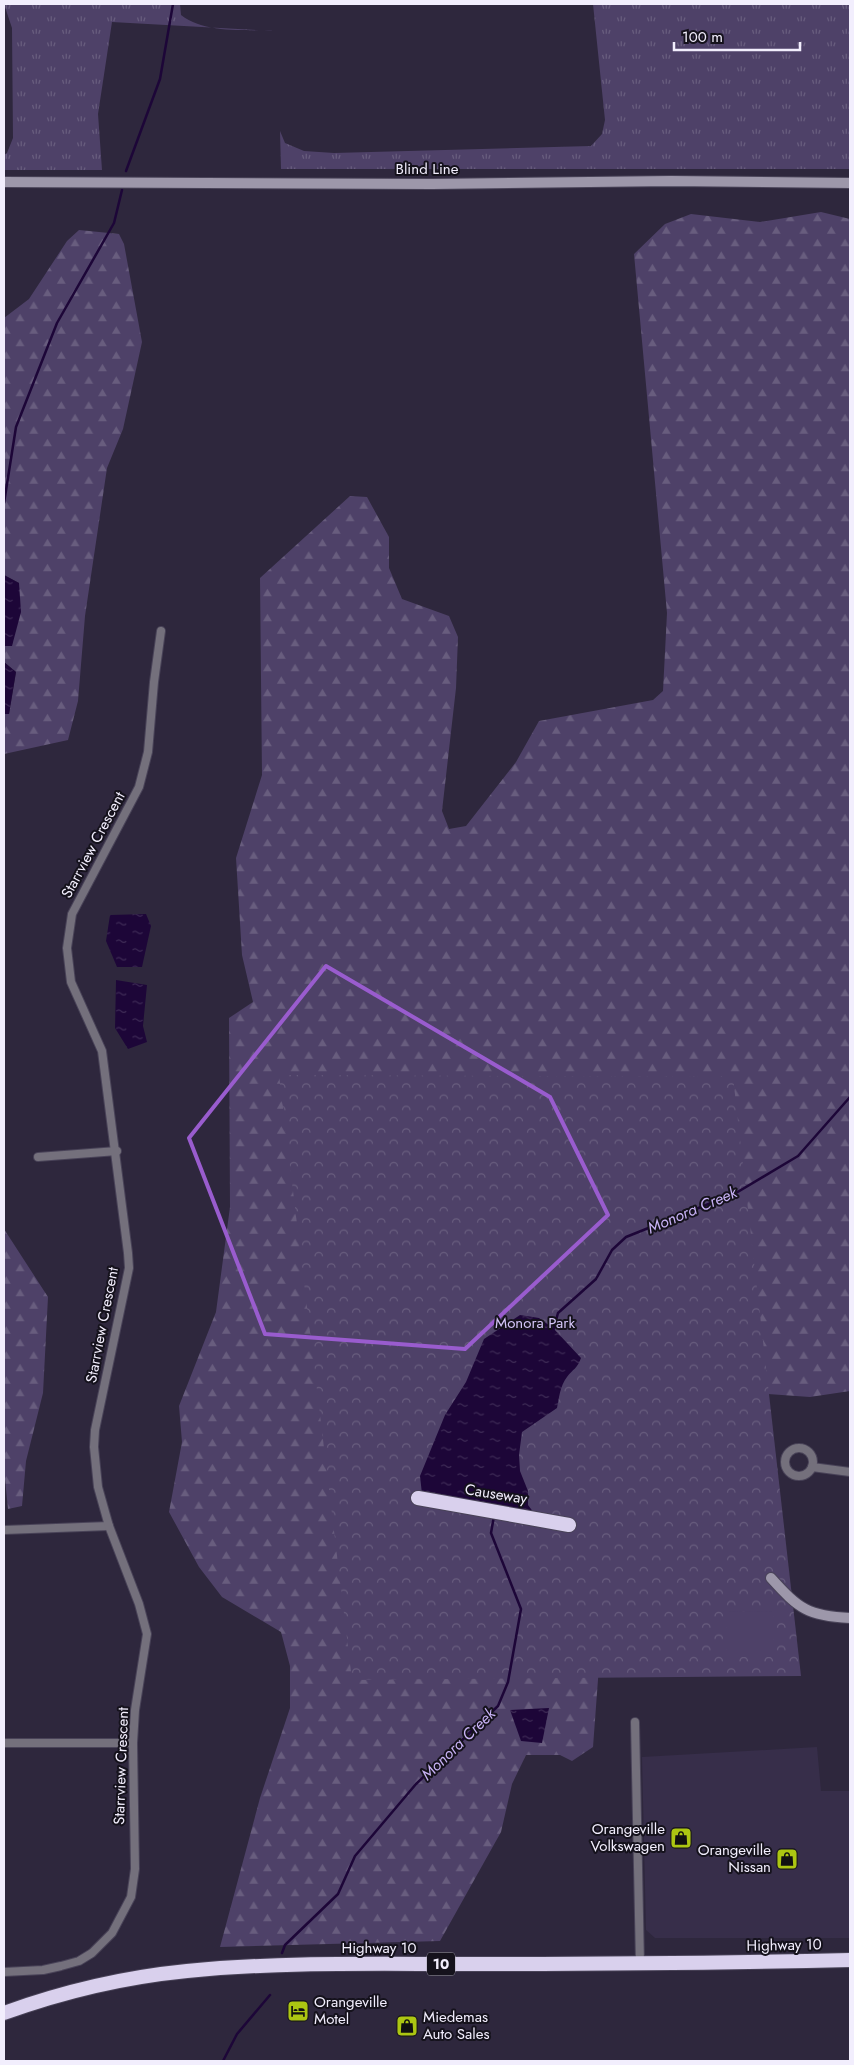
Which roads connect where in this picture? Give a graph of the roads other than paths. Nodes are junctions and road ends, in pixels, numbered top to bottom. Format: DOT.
graph roads {
  1 [pos="4,182"];
  2 [pos="850,183"];
  3 [pos="161,631"];
  4 [pos="117,1151"];
  5 [pos="38,1157"];
  6 [pos="812,1467"];
  7 [pos="850,1472"];
  8 [pos="418,1498"];
  9 [pos="569,1525"];
  10 [pos="109,1526"];
  11 [pos="4,1530"];
  12 [pos="771,1578"];
  13 [pos="850,1618"];
  14 [pos="634,1722"];
  15 [pos="4,1743"];
  16 [pos="132,1743"];
  17 [pos="850,1960"];
  18 [pos="640,1964"];
  19 [pos="4,1972"];
  20 [pos="4,2012"];
  1 -- 2 [label="street, Blind Line"];
  3 -- 4 [label="street, Starrview Crescent"];
  4 -- 5 [label="street"];
  4 -- 10 [label="street, Starrview Crescent"];
  6 -- 7 [label="street"];
  8 -- 9 [label="highway, Causeway"];
  10 -- 11 [label="street"];
  10 -- 16 [label="street, Starrview Crescent"];
  12 -- 13 [label="street"];
  14 -- 18 [label="street"];
  15 -- 16 [label="street"];
  16 -- 19 [label="street, Starrview Crescent"];
  17 -- 18 [label="highway, Highway 10 / 10"];
  18 -- 20 [label="highway, Highway 10 / 10"];
}
